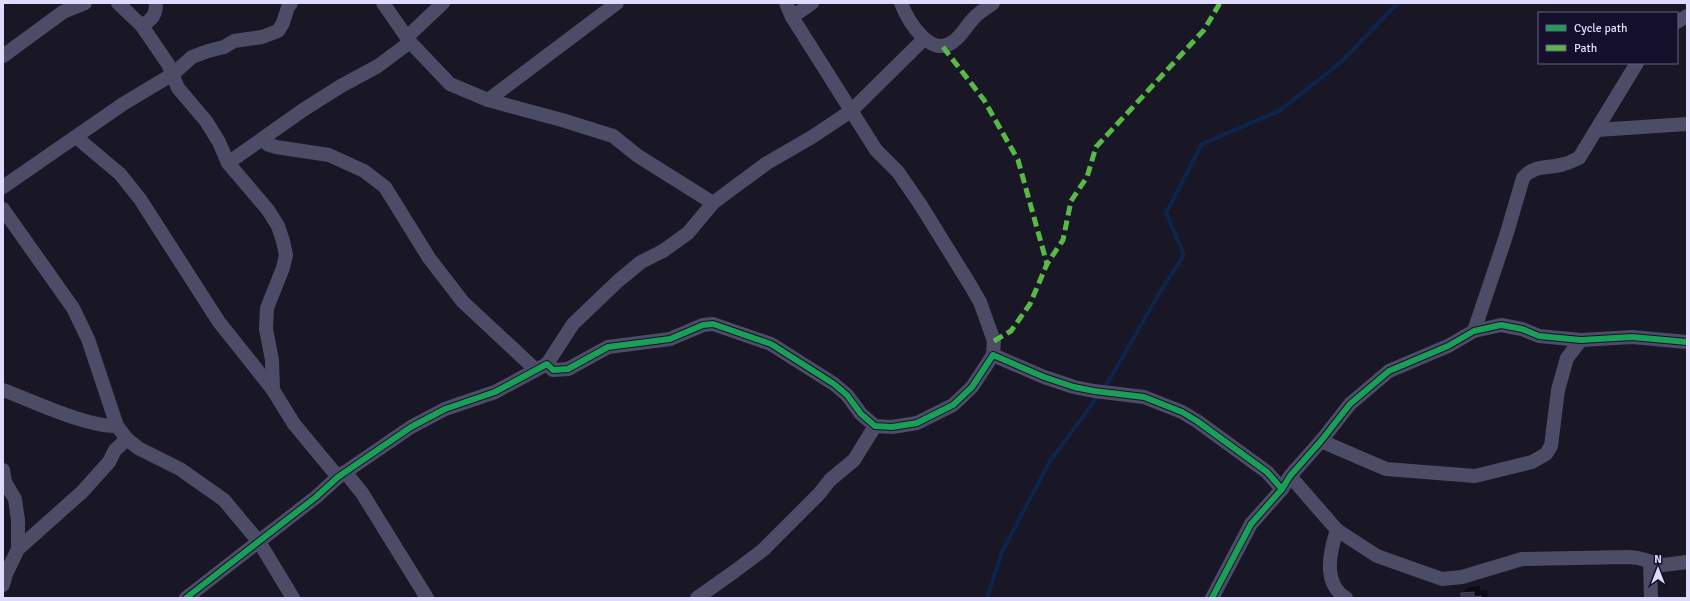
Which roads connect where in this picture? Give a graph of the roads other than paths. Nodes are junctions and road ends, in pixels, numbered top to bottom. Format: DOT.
graph roads {
  1 [pos="85,3"];
  2 [pos="118,3"];
  3 [pos="156,3"];
  4 [pos="291,3"];
  5 [pos="383,3"];
  6 [pos="443,3"];
  7 [pos="617,3"];
  8 [pos="786,3"];
  9 [pos="812,3"];
  10 [pos="901,3"];
  11 [pos="993,3"];
  12 [pos="1687,16"];
  13 [pos="792,17"];
  14 [pos="1678,21"];
  15 [pos="142,26"];
  16 [pos="409,39"];
  17 [pos="924,39"];
  18 [pos="3,56"];
  19 [pos="1636,64"];
  20 [pos="173,74"];
  21 [pos="488,100"];
  22 [pos="851,111"];
  23 [pos="1687,124"];
  24 [pos="1597,130"];
  25 [pos="76,137"];
  26 [pos="263,139"];
  27 [pos="228,163"];
  28 [pos="3,187"];
  29 [pos="713,203"];
  30 [pos="3,209"];
  31 [pos="1474,330"];
  32 [pos="1581,340"];
  33 [pos="1687,342"];
  34 [pos="993,355"];
  35 [pos="542,367"];
  36 [pos="3,390"];
  37 [pos="272,390"];
  38 [pos="116,426"];
  39 [pos="875,426"];
  40 [pos="126,439"];
  41 [pos="1321,441"];
  42 [pos="3,470"];
  43 [pos="342,474"];
  44 [pos="1290,476"];
  45 [pos="1282,489"];
  46 [pos="1337,530"];
  47 [pos="259,542"];
  48 [pos="18,549"];
  49 [pos="1650,562"];
  50 [pos="1687,562"];
  51 [pos="3,585"];
  52 [pos="186,598"];
  53 [pos="292,598"];
  54 [pos="427,598"];
  55 [pos="697,598"];
  56 [pos="1212,598"];
  57 [pos="1346,598"];
  58 [pos="1651,598"];
  1 -- 18 [label="street"];
  2 -- 15 [label="street"];
  3 -- 15 [label="street"];
  4 -- 20 [label="street"];
  5 -- 16 [label="street"];
  6 -- 16 [label="street"];
  7 -- 21 [label="street"];
  8 -- 13 [label="street"];
  9 -- 13 [label="street"];
  10 -- 17 [label="street"];
  11 -- 17 [label="street"];
  12 -- 14 [label="street"];
  13 -- 22 [label="street"];
  15 -- 20 [label="street"];
  16 -- 21 [label="street"];
  16 -- 26 [label="street"];
  17 -- 22 [label="street"];
  19 -- 24 [label="street"];
  20 -- 25 [label="street"];
  20 -- 27 [label="street"];
  21 -- 29 [label="street"];
  22 -- 29 [label="street"];
  22 -- 34 [label="street"];
  23 -- 24 [label="street"];
  24 -- 31 [label="street"];
  25 -- 28 [label="street"];
  25 -- 37 [label="street"];
  26 -- 27 [label="street"];
  26 -- 35 [label="street"];
  27 -- 37 [label="street"];
  29 -- 35 [label="street"];
  30 -- 38 [label="street"];
  31 -- 32 [label="street"];
  31 -- 41 [label="street"];
  32 -- 33 [label="street"];
  32 -- 41 [label="street"];
  34 -- 39 [label="street"];
  34 -- 45 [label="street"];
  35 -- 39 [label="street"];
  35 -- 43 [label="street"];
  36 -- 38 [label="street"];
  37 -- 43 [label="street"];
  38 -- 40 [label="street"];
  39 -- 55 [label="street"];
  40 -- 47 [label="street"];
  40 -- 48 [label="street"];
  41 -- 44 [label="street"];
  42 -- 48 [label="street"];
  43 -- 47 [label="street"];
  43 -- 54 [label="street"];
  44 -- 45 [label="street"];
  44 -- 46 [label="street"];
  45 -- 56 [label="street"];
  46 -- 49 [label="street"];
  46 -- 57 [label="street"];
  47 -- 52 [label="street"];
  47 -- 53 [label="street"];
  48 -- 51 [label="street"];
  49 -- 50 [label="street"];
  49 -- 58 [label="street"];
}
